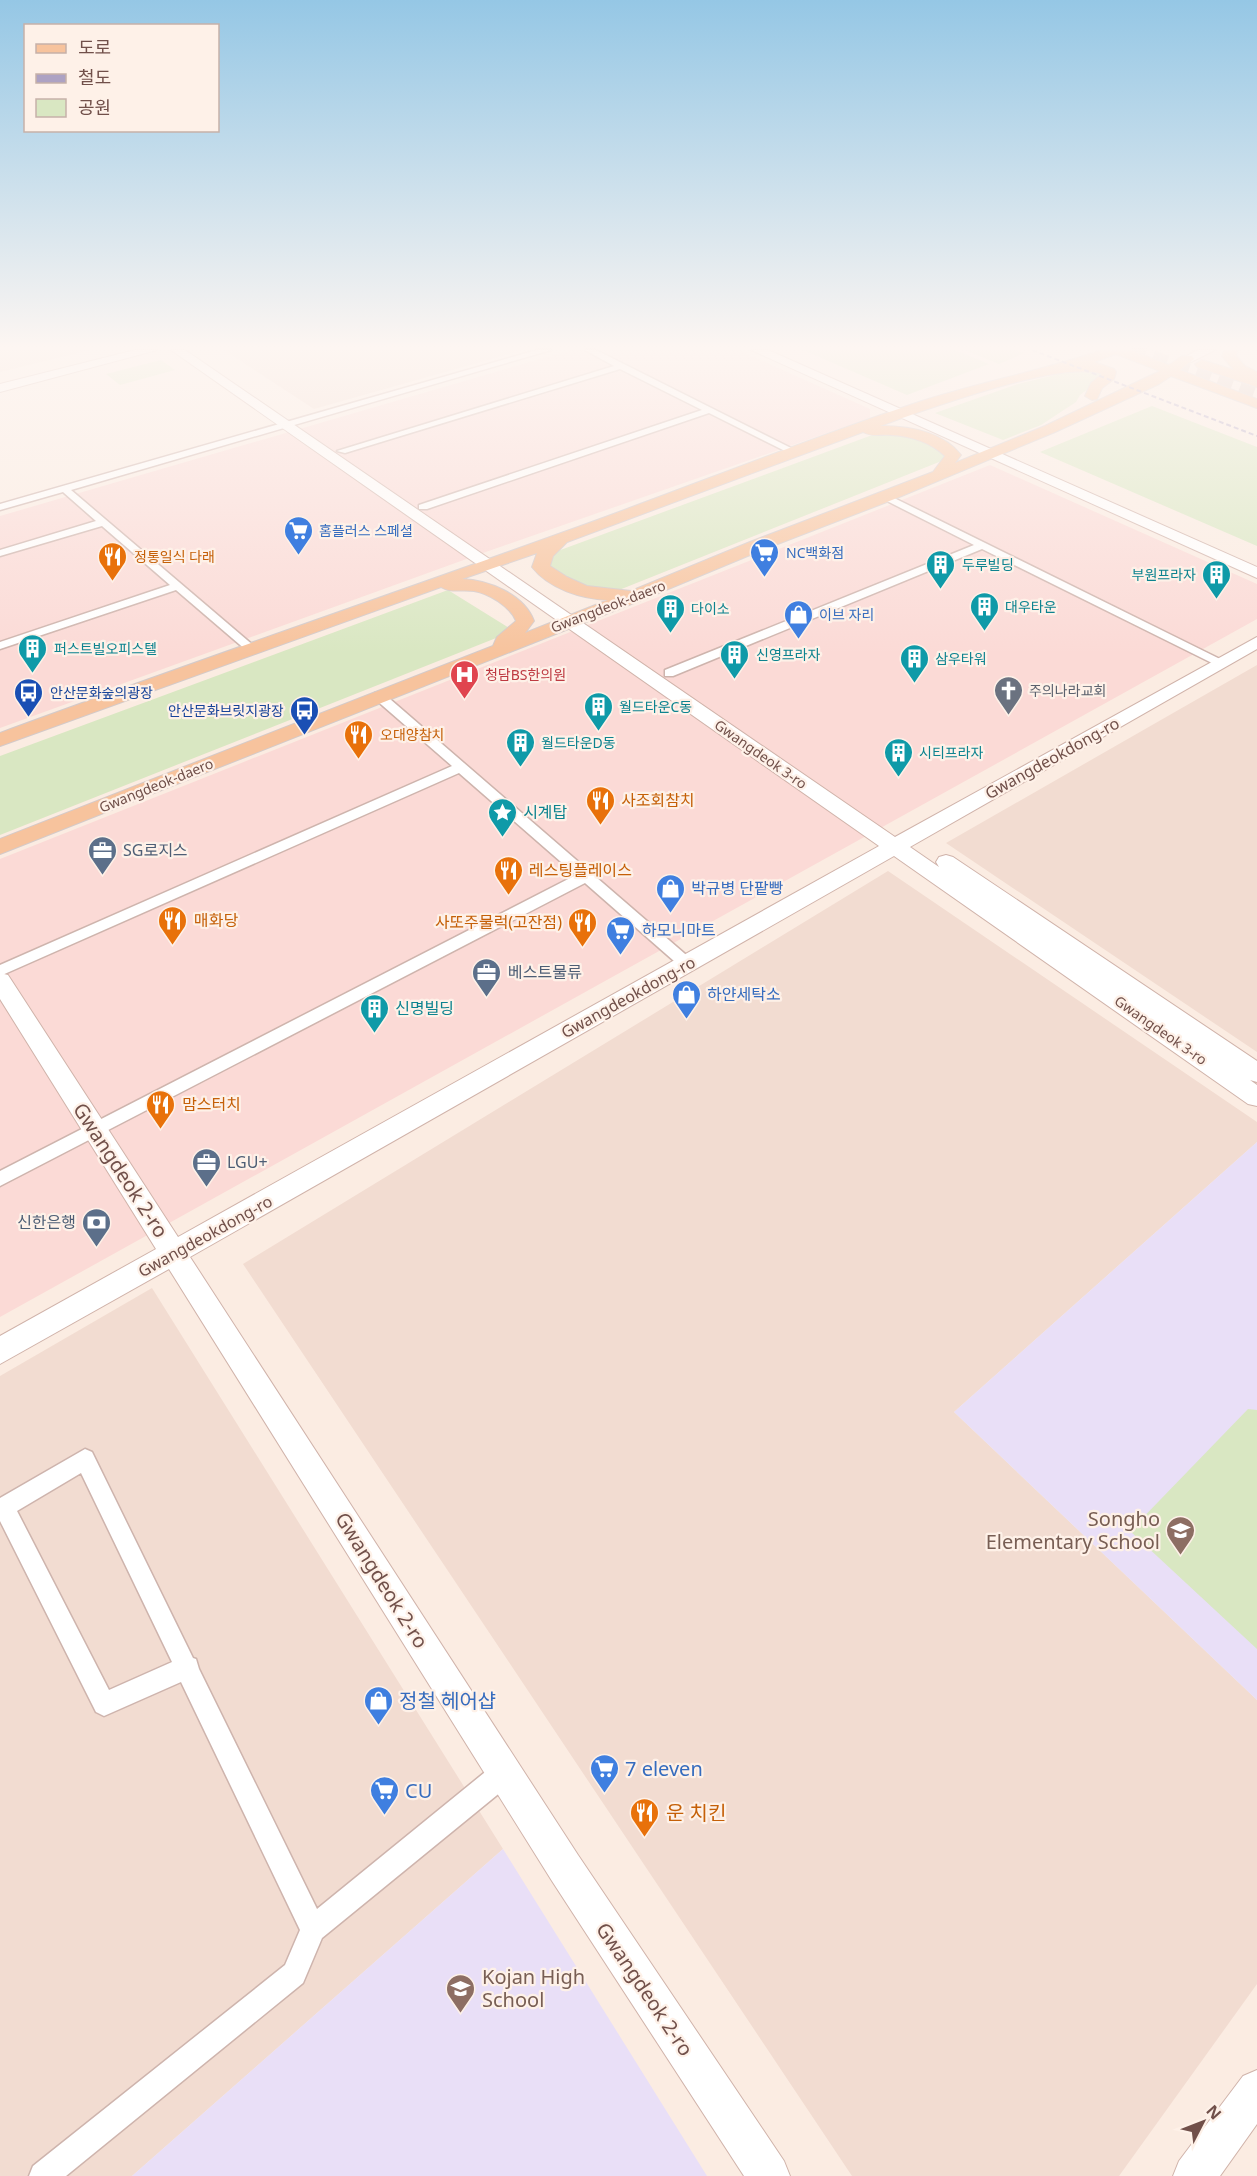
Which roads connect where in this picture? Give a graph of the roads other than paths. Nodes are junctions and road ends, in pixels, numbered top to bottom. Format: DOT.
graph roads {
  1 [pos="342,451"];
  2 [pos="196,452"];
  3 [pos="332,452"];
  4 [pos="587,452"];
  5 [pos="793,452"];
  6 [pos="800,452"];
  7 [pos="949,452"];
  8 [pos="994,452"];
  9 [pos="1001,452"];
  10 [pos="1002,452"];
  11 [pos="796,453"];
  12 [pos="939,474"];
  13 [pos="65,489"];
  14 [pos="886,496"];
  15 [pos="0,507"];
  16 [pos="423,507"];
  17 [pos="103,522"];
  18 [pos="561,539"];
  19 [pos="982,545"];
  20 [pos="0,553"];
  21 [pos="1257,559"];
  22 [pos="493,564"];
  23 [pos="1257,573"];
  24 [pos="177,586"];
  25 [pos="423,588"];
  26 [pos="644,593"];
  27 [pos="576,619"];
  28 [pos="1257,642"];
  29 [pos="0,646"];
  30 [pos="250,648"];
  31 [pos="497,650"];
  32 [pos="1220,663"];
  33 [pos="669,673"];
  34 [pos="379,696"];
  35 [pos="0,740"];
  36 [pos="461,767"];
  37 [pos="903,842"];
  38 [pos="0,848"];
  39 [pos="586,876"];
  40 [pos="687,964"];
  41 [pos="0,971"];
  42 [pos="0,981"];
  43 [pos="1257,1073"];
  44 [pos="1257,1097"];
  45 [pos="95,1130"];
  46 [pos="0,1179"];
  47 [pos="174,1253"];
  48 [pos="0,1351"];
  49 [pos="188,1667"];
  50 [pos="504,1773"];
  51 [pos="313,1929"];
  52 [pos="1257,2090"];
  53 [pos="43,2176"];
  54 [pos="769,2176"];
  55 [pos="1194,2176"];
  1 -- 16 [label="street, Gwangdeok 3-ro"];
  2 -- 13 [label="street"];
  3 -- 22 [label="street, Gwangdeok 3-ro"];
  4 -- 16 [label="street"];
  5 -- 11 [label="street"];
  6 -- 11 [label="main road"];
  7 -- 12 [label="main road"];
  8 -- 12 [label="main road, Gwangdeok-daero"];
  9 -- 23 [label="street"];
  10 -- 21 [label="street"];
  11 -- 18 [label="main road"];
  12 -- 14 [label="main road, Gwangdeok-daero"];
  13 -- 15 [label="street"];
  13 -- 17 [label="street"];
  14 -- 19 [label="street"];
  14 -- 26 [label="main road, Gwangdeok-daero"];
  16 -- 22 [label="street, Gwangdeok 3-ro"];
  17 -- 20 [label="street"];
  17 -- 24 [label="street"];
  18 -- 22 [label="main road"];
  18 -- 26 [label="main road"];
  19 -- 32 [label="street"];
  19 -- 33 [label="street"];
  22 -- 25 [label="main road"];
  22 -- 27 [label="street, Gwangdeok 3-ro"];
  24 -- 29 [label="street"];
  24 -- 30 [label="street"];
  25 -- 30 [label="main road"];
  25 -- 31 [label="main road"];
  26 -- 27 [label="main road, Gwangdeok-daero"];
  27 -- 31 [label="main road, Gwangdeok-daero"];
  27 -- 33 [label="street, Gwangdeok 3-ro"];
  27 -- 37 [label="street, Gwangdeok 3-ro"];
  28 -- 32 [label="street, Gwangdeokdong-ro"];
  30 -- 35 [label="main road"];
  31 -- 34 [label="main road, Gwangdeok-daero"];
  32 -- 37 [label="street, Gwangdeokdong-ro"];
  33 -- 37 [label="street, Gwangdeok 3-ro"];
  34 -- 36 [label="street"];
  34 -- 38 [label="main road, Gwangdeok-daero"];
  36 -- 39 [label="street"];
  36 -- 41 [label="street"];
  37 -- 40 [label="street, Gwangdeokdong-ro"];
  37 -- 43 [label="street, Gwangdeok 3-ro"];
  37 -- 44 [label="street, Gwangdeok 3-ro"];
  39 -- 40 [label="street"];
  39 -- 45 [label="street"];
  40 -- 47 [label="street, Gwangdeokdong-ro"];
  42 -- 45 [label="street, Gwangdeok 2-ro"];
  45 -- 46 [label="street"];
  45 -- 47 [label="street, Gwangdeok 2-ro"];
  47 -- 48 [label="street, Gwangdeokdong-ro"];
  47 -- 50 [label="street, Gwangdeok 2-ro"];
  49 -- 49 [label="street"];
  49 -- 51 [label="street"];
  50 -- 51 [label="street"];
  50 -- 54 [label="street, Gwangdeok 2-ro"];
  51 -- 53 [label="street"];
  52 -- 55 [label="street"];
}
